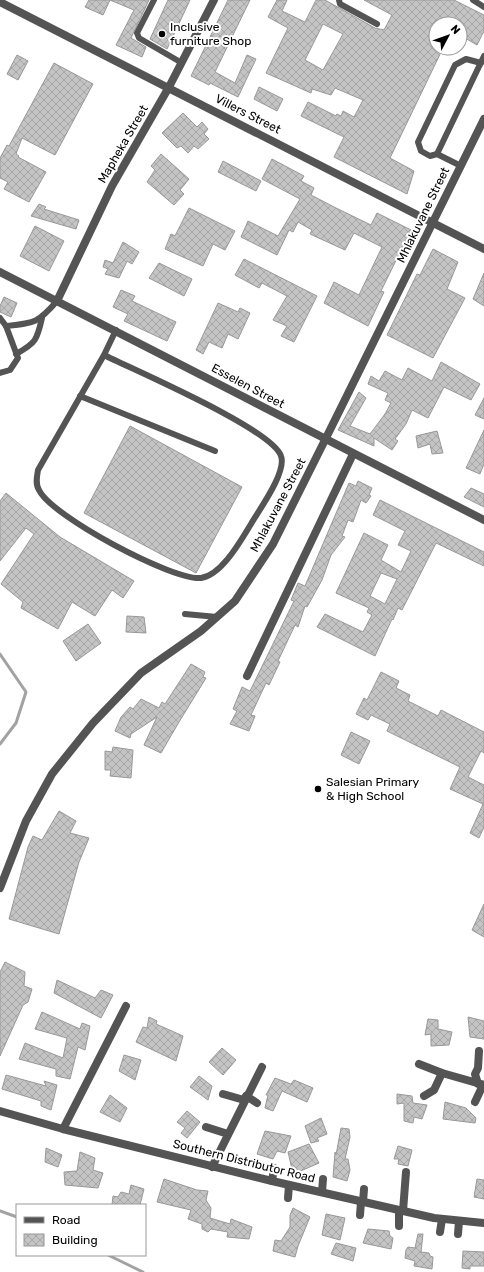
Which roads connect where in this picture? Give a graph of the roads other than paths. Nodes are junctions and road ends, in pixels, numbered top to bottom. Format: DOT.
graph roads {
  1 [pos="154,0"];
  2 [pos="214,0"];
  3 [pos="339,0"];
  4 [pos="473,0"];
  5 [pos="0,2"];
  6 [pos="484,7"];
  7 [pos="378,24"];
  8 [pos="484,56"];
  9 [pos="182,63"];
  10 [pos="481,63"];
  11 [pos="169,87"];
  12 [pos="484,119"];
  13 [pos="437,154"];
  14 [pos="461,166"];
  15 [pos="432,222"];
  16 [pos="484,249"];
  17 [pos="0,272"];
  18 [pos="57,301"];
  19 [pos="0,318"];
  20 [pos="42,318"];
  21 [pos="6,326"];
  22 [pos="116,330"];
  23 [pos="16,354"];
  24 [pos="104,355"];
  25 [pos="0,373"];
  26 [pos="80,396"];
  27 [pos="325,440"];
  28 [pos="215,451"];
  29 [pos="353,454"];
  30 [pos="484,520"];
  31 [pos="185,614"];
  32 [pos="217,617"];
  33 [pos="247,676"];
  34 [pos="0,888"];
  35 [pos="126,1006"];
  36 [pos="479,1051"];
  37 [pos="419,1064"];
  38 [pos="262,1067"];
  39 [pos="442,1073"];
  40 [pos="482,1084"];
  41 [pos="224,1094"];
  42 [pos="424,1096"];
  43 [pos="245,1098"];
  44 [pos="475,1102"];
  45 [pos="257,1103"];
  46 [pos="0,1111"];
  47 [pos="206,1127"];
  48 [pos="63,1128"];
  49 [pos="228,1134"];
  50 [pos="212,1167"];
  51 [pos="274,1168"];
  52 [pos="406,1172"];
  53 [pos="323,1179"];
  54 [pos="272,1181"];
  55 [pos="289,1185"];
  56 [pos="364,1189"];
  57 [pos="322,1192"];
  58 [pos="288,1198"];
  59 [pos="362,1202"];
  60 [pos="401,1211"];
  61 [pos="360,1215"];
  62 [pos="442,1219"];
  63 [pos="459,1221"];
  64 [pos="484,1223"];
  65 [pos="399,1226"];
  66 [pos="440,1232"];
  67 [pos="458,1234"];
  1 -- 9 [label="lane"];
  2 -- 9 [label="street, Mapheka Street"];
  3 -- 7 [label="lane"];
  4 -- 6 [label="lane"];
  5 -- 11 [label="street, Villers Street"];
  8 -- 10 [label="lane"];
  9 -- 11 [label="street, Mapheka Street"];
  10 -- 13 [label="lane"];
  10 -- 13 [label="lane"];
  11 -- 15 [label="street, Villers Street"];
  11 -- 18 [label="street, Mapheka Street"];
  12 -- 14 [label="street, Mhlakuvane Street"];
  13 -- 14 [label="lane"];
  14 -- 15 [label="street, Mhlakuvane Street"];
  15 -- 16 [label="street, Villers Street"];
  15 -- 27 [label="street, Mhlakuvane Street"];
  17 -- 18 [label="street, Esselen Street"];
  18 -- 20 [label="lane"];
  18 -- 22 [label="street, Esselen Street"];
  19 -- 21 [label="lane"];
  20 -- 21 [label="lane"];
  20 -- 23 [label="lane"];
  21 -- 23 [label="lane"];
  22 -- 24 [label="lane"];
  22 -- 27 [label="street, Esselen Street"];
  23 -- 25 [label="lane"];
  24 -- 26 [label="lane"];
  24 -- 26 [label="lane"];
  26 -- 28 [label="lane"];
  27 -- 29 [label="street, Esselen Street"];
  27 -- 32 [label="street, Mhlakuvane Street"];
  29 -- 30 [label="street, Esselen Street"];
  29 -- 33 [label="street"];
  31 -- 32 [label="lane"];
  32 -- 34 [label="street, Mhlakuvane Street"];
  35 -- 48 [label="street"];
  36 -- 40 [label="street"];
  37 -- 39 [label="street"];
  38 -- 43 [label="street"];
  39 -- 40 [label="street"];
  39 -- 42 [label="street"];
  40 -- 44 [label="street"];
  41 -- 43 [label="street"];
  43 -- 45 [label="street"];
  43 -- 49 [label="street"];
  46 -- 48 [label="street, Southern Distributor Road"];
  47 -- 49 [label="street"];
  48 -- 50 [label="street, Southern Distributor Road"];
  49 -- 50 [label="street"];
  50 -- 54 [label="street, Southern Distributor Road"];
  51 -- 54 [label="street"];
  52 -- 60 [label="street"];
  53 -- 57 [label="street"];
  54 -- 55 [label="street, Southern Distributor Road"];
  55 -- 57 [label="street, Southern Distributor Road"];
  55 -- 58 [label="street"];
  56 -- 59 [label="street"];
  57 -- 59 [label="street, Southern Distributor Road"];
  59 -- 60 [label="street, Southern Distributor Road"];
  59 -- 61 [label="street"];
  60 -- 62 [label="street, Southern Distributor Road"];
  60 -- 65 [label="street"];
  62 -- 63 [label="street, Southern Distributor Road"];
  62 -- 66 [label="street"];
  63 -- 64 [label="street, Southern Distributor Road"];
  63 -- 67 [label="street"];
}
